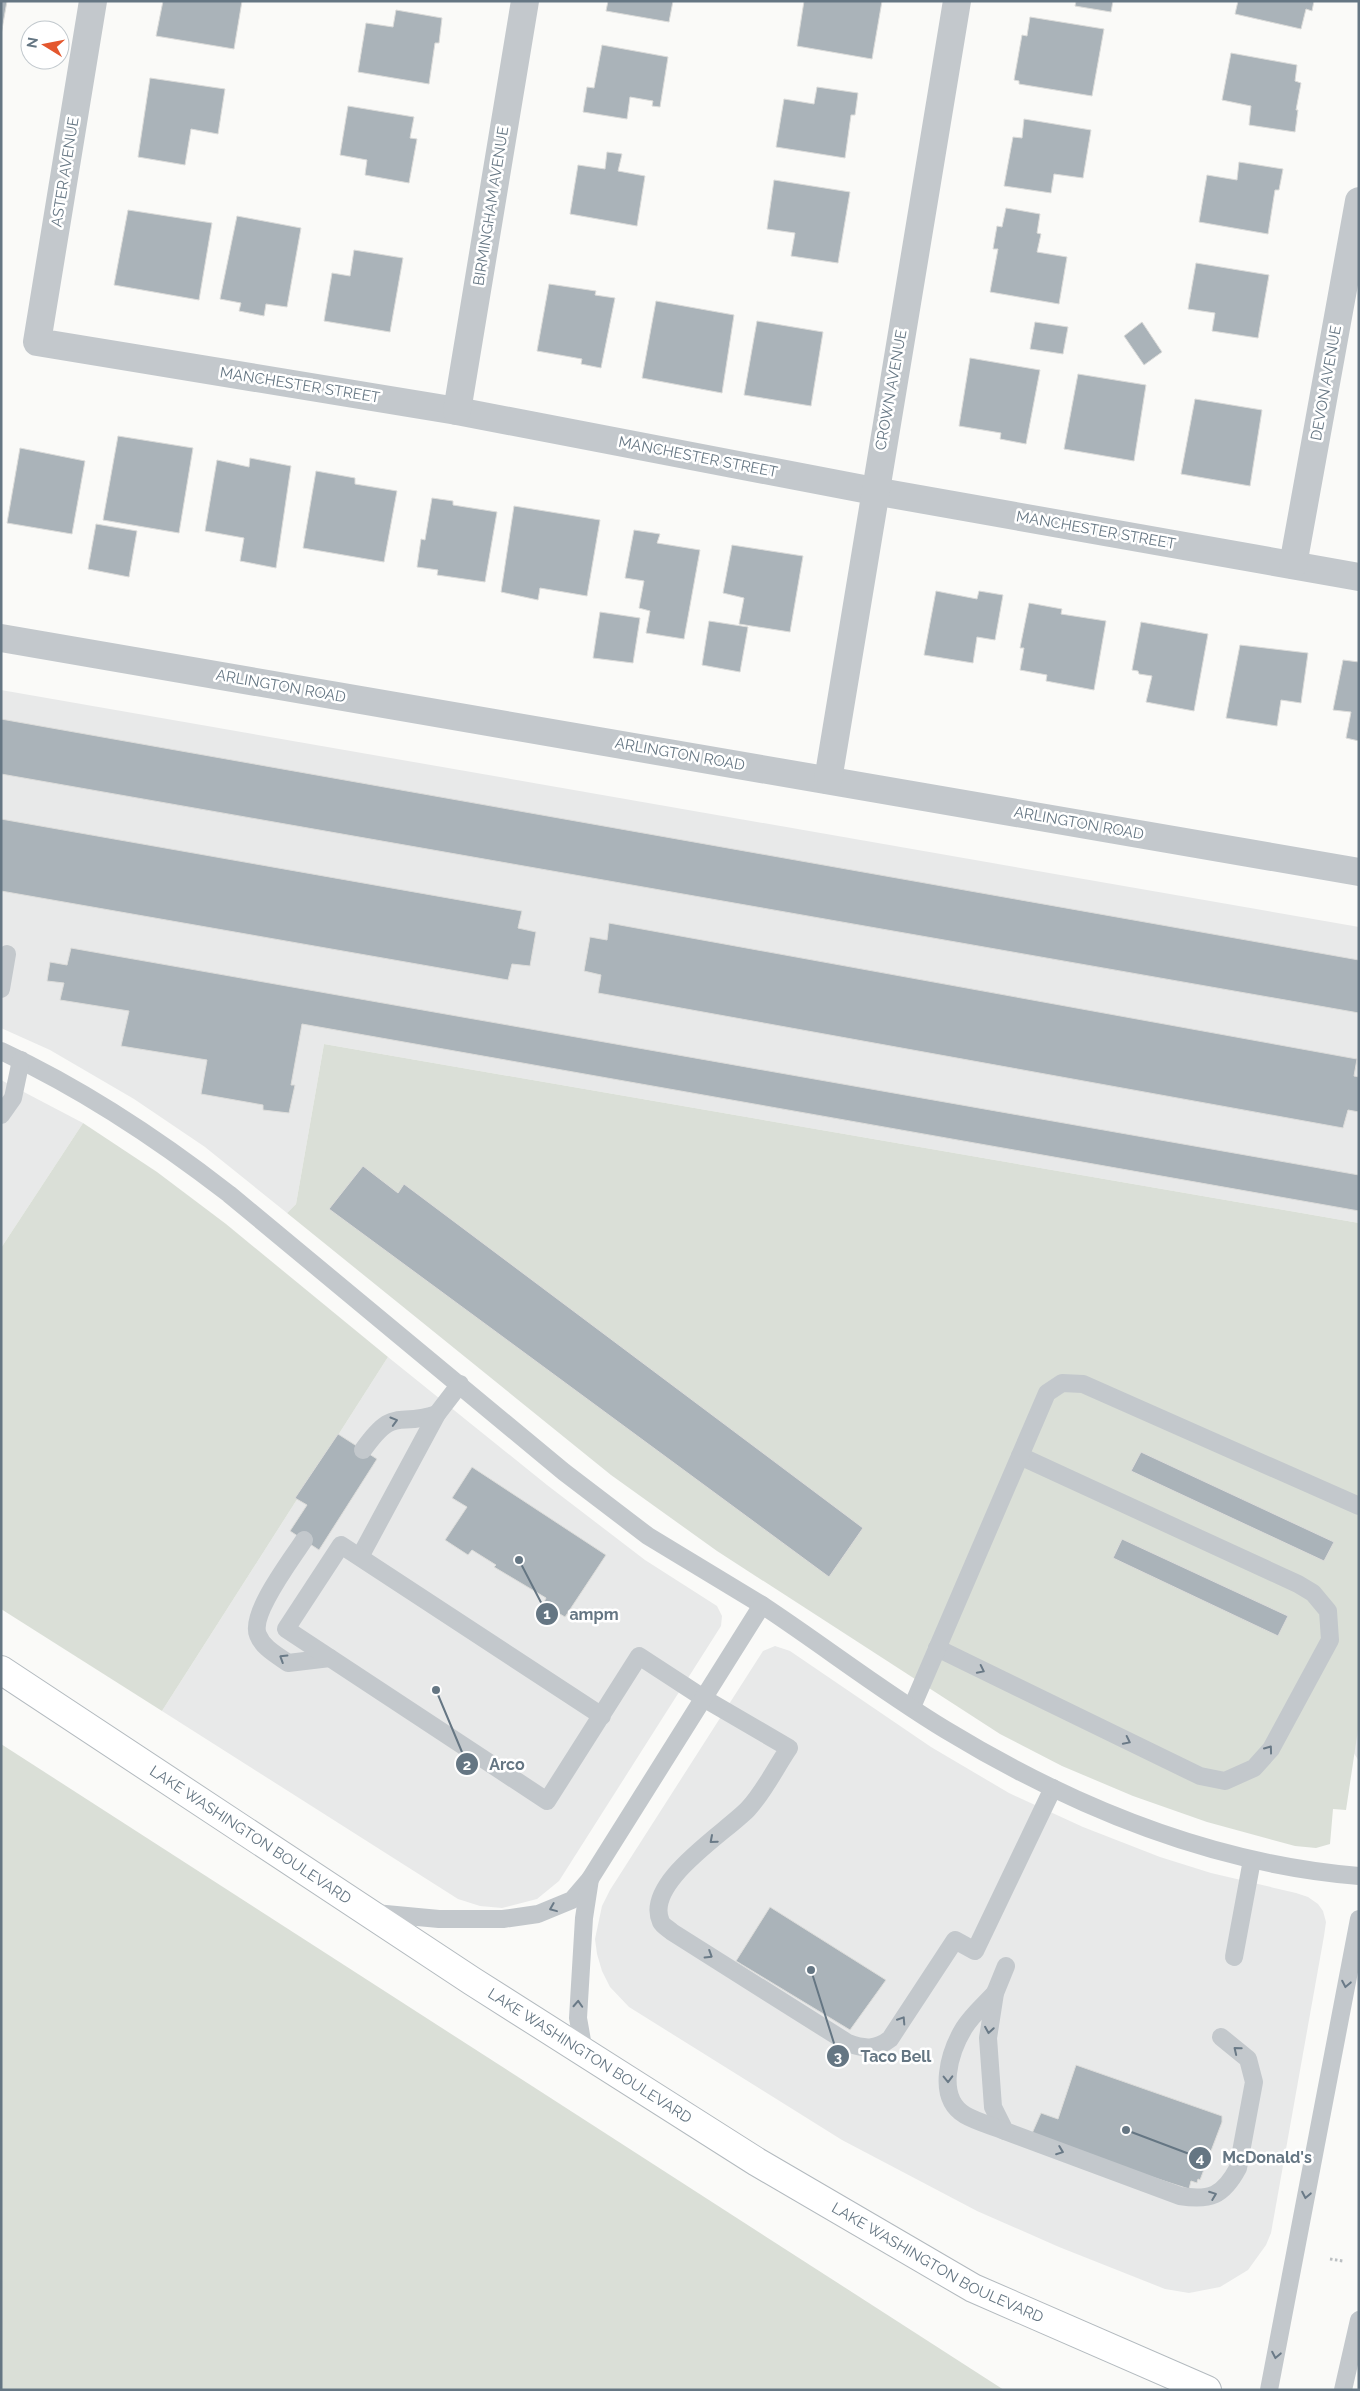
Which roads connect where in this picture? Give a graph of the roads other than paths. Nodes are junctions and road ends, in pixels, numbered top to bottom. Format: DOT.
graph roads {
  1 [pos="93,1"];
  2 [pos="525,1"];
  3 [pos="957,1"];
  4 [pos="1359,201"];
  5 [pos="37,342"];
  6 [pos="457,411"];
  7 [pos="874,491"];
  8 [pos="1293,565"];
  9 [pos="1359,577"];
  10 [pos="1,638"];
  11 [pos="828,780"];
  12 [pos="1359,872"];
  13 [pos="7,954"];
  14 [pos="1,989"];
  15 [pos="1,1051"];
  16 [pos="21,1060"];
  17 [pos="1,1115"];
  18 [pos="460,1384"];
  19 [pos="437,1414"];
  20 [pos="363,1450"];
  21 [pos="1020,1456"];
  22 [pos="1359,1506"];
  23 [pos="304,1540"];
  24 [pos="360,1556"];
  25 [pos="762,1605"];
  26 [pos="937,1648"];
  27 [pos="330,1658"];
  28 [pos="1,1670"];
  29 [pos="705,1699"];
  30 [pos="912,1707"];
  31 [pos="602,1716"];
  32 [pos="1053,1788"];
  33 [pos="1252,1860"];
  34 [pos="1359,1876"];
  35 [pos="590,1879"];
  36 [pos="369,1913"];
  37 [pos="1359,1919"];
  38 [pos="1234,1957"];
  39 [pos="1006,1966"];
  40 [pos="995,1993"];
  41 [pos="1221,2037"];
  42 [pos="584,2052"];
  43 [pos="1005,2131"];
  44 [pos="1359,2320"];
  45 [pos="1207,2390"];
  46 [pos="1269,2390"];
  47 [pos="1343,2390"];
  1 -- 5 [label="street, ASTER AVENUE"];
  2 -- 6 [label="street, BIRMINGHAM AVENUE"];
  3 -- 7 [label="street, CROWN AVENUE"];
  4 -- 8 [label="street, DEVON AVENUE"];
  5 -- 6 [label="street, MANCHESTER STREET"];
  6 -- 7 [label="street, MANCHESTER STREET"];
  7 -- 8 [label="street, MANCHESTER STREET"];
  7 -- 11 [label="street, CROWN AVENUE"];
  8 -- 9 [label="street, MANCHESTER STREET"];
  10 -- 11 [label="street, ARLINGTON ROAD"];
  11 -- 12 [label="street, ARLINGTON ROAD"];
  13 -- 14 [label="lane"];
  15 -- 16 [label="lane"];
  16 -- 17 [label="lane"];
  16 -- 18 [label="lane"];
  18 -- 19 [label="lane"];
  18 -- 25 [label="lane"];
  20 -- 19 [label="lane, one-way"];
  19 -- 24 [label="lane"];
  21 -- 22 [label="lane"];
  21 -- 26 [label="lane"];
  26 -- 21 [label="lane, one-way"];
  27 -- 23 [label="lane, one-way"];
  24 -- 27 [label="lane"];
  24 -- 31 [label="lane"];
  25 -- 29 [label="lane"];
  25 -- 30 [label="lane"];
  26 -- 30 [label="lane"];
  27 -- 31 [label="lane"];
  28 -- 36 [label="main road, LAKE WASHINGTON BOULEVARD"];
  29 -- 31 [label="lane"];
  29 -- 32 [label="lane, one-way"];
  29 -- 35 [label="lane"];
  30 -- 32 [label="lane"];
  32 -- 33 [label="lane"];
  33 -- 34 [label="lane"];
  33 -- 38 [label="lane"];
  35 -- 36 [label="lane, one-way"];
  42 -- 35 [label="lane, one-way"];
  36 -- 42 [label="main road, LAKE WASHINGTON BOULEVARD"];
  37 -- 46 [label="lane, one-way"];
  39 -- 40 [label="lane"];
  40 -- 43 [label="lane, one-way"];
  40 -- 43 [label="lane, one-way"];
  43 -- 41 [label="lane, one-way"];
  42 -- 45 [label="main road, LAKE WASHINGTON BOULEVARD"];
  44 -- 47 [label="lane"];
}
